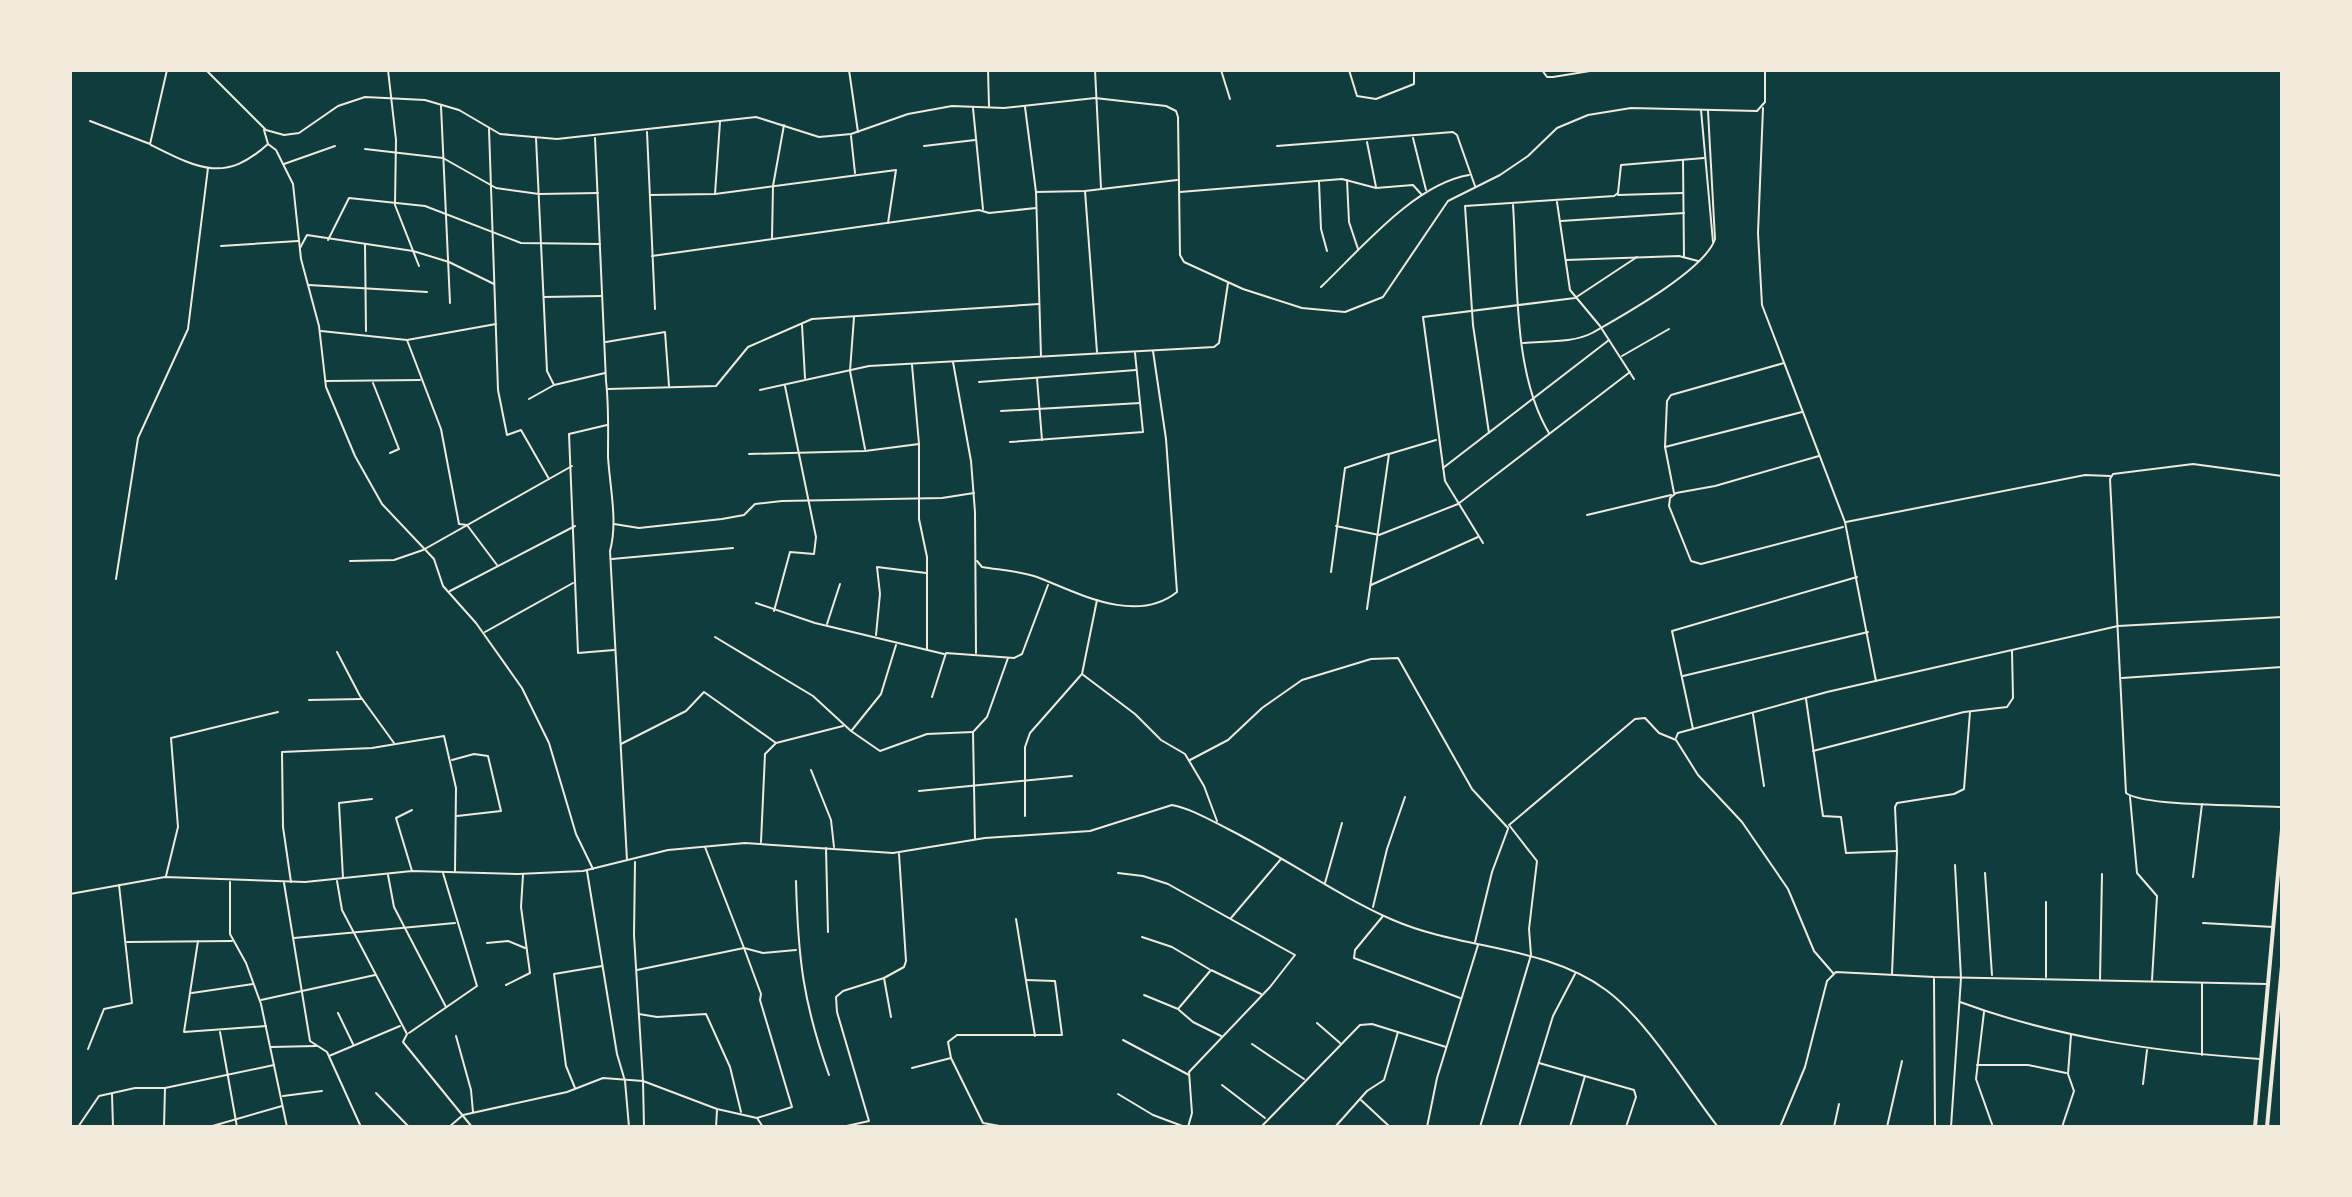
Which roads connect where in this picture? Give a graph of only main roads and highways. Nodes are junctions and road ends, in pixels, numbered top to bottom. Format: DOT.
graph roads {
  1 [pos="2282,830"];
  2 [pos="2282,966"];
  3 [pos="2279,1026"];
  4 [pos="2255,1127"];
  5 [pos="2267,1127"];
  1 -- 4 [label="highway"];
  2 -- 3 [label="highway"];
  3 -- 5 [label="highway"];
}
